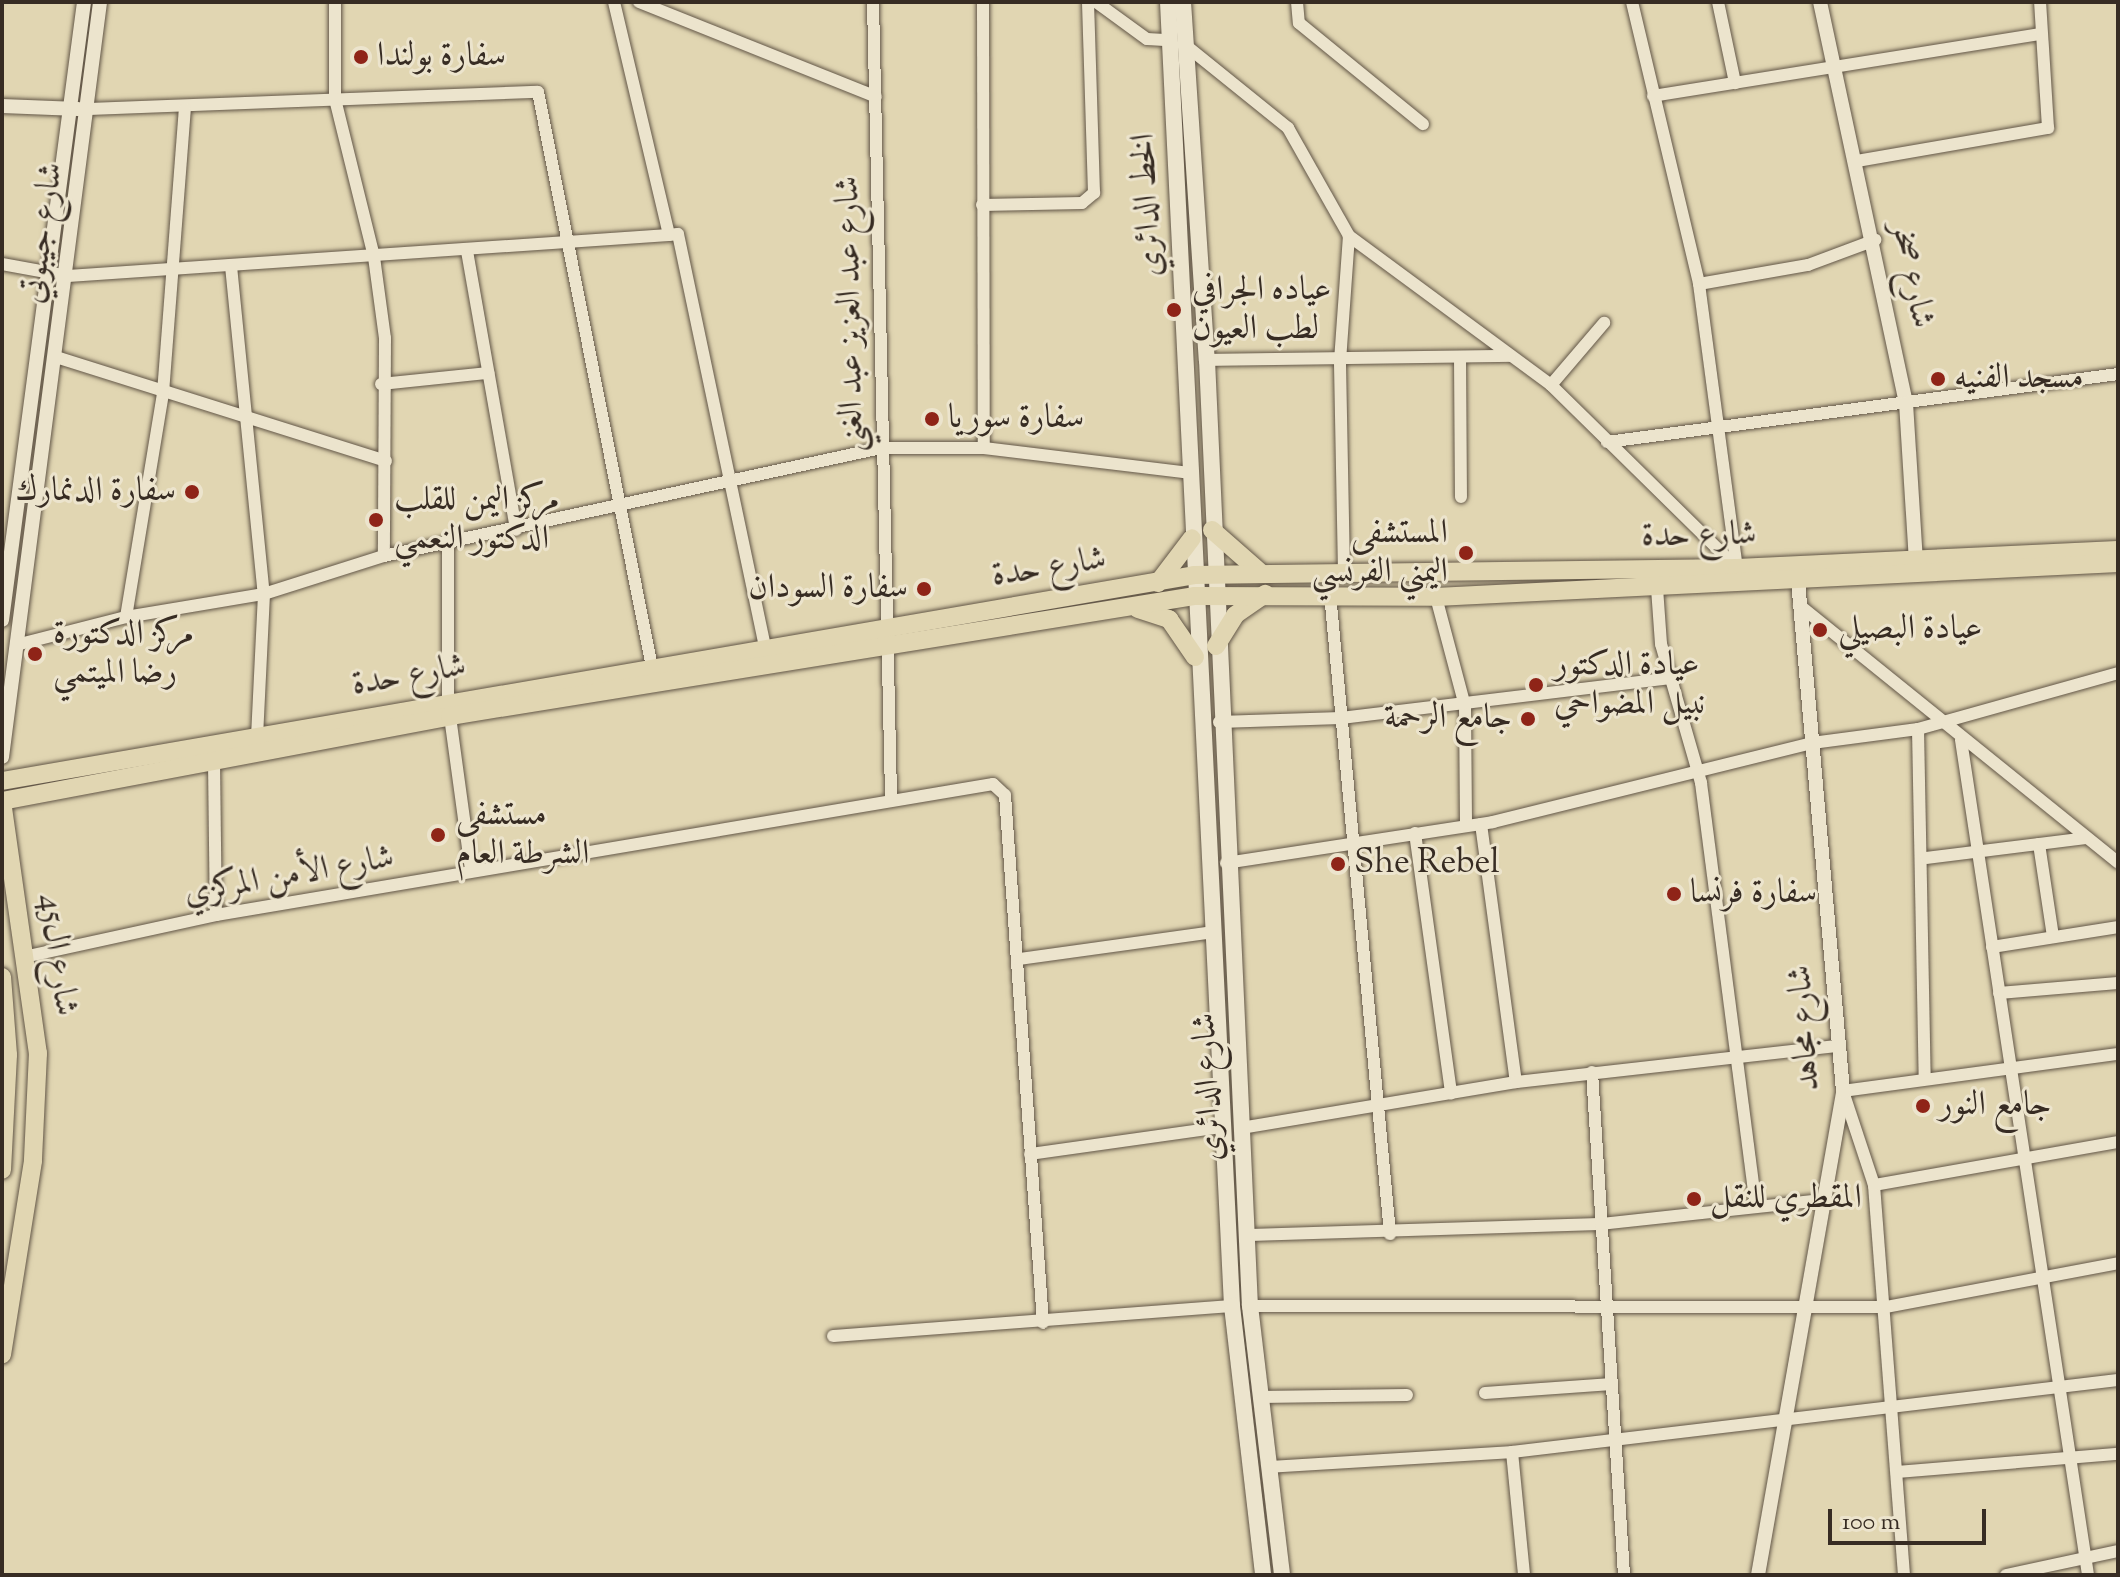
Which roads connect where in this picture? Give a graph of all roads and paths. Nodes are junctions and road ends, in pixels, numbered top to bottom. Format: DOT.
graph roads {
  1 [pos="84,2"];
  2 [pos="100,2"];
  3 [pos="335,2"];
  4 [pos="614,2"];
  5 [pos="639,2"];
  6 [pos="873,2"];
  7 [pos="983,2"];
  8 [pos="1088,2"];
  9 [pos="1096,2"];
  10 [pos="1168,2"];
  11 [pos="1183,2"];
  12 [pos="1297,2"];
  13 [pos="1632,2"];
  14 [pos="1718,2"];
  15 [pos="1820,2"];
  16 [pos="2040,2"];
  17 [pos="2041,34"];
  18 [pos="1177,42"];
  19 [pos="1835,67"];
  20 [pos="1735,83"];
  21 [pos="1653,96"];
  22 [pos="876,97"];
  23 [pos="335,99"];
  24 [pos="2,106"];
  25 [pos="72,109"];
  26 [pos="89,109"];
  27 [pos="185,109"];
  28 [pos="1423,124"];
  29 [pos="1857,161"];
  30 [pos="982,205"];
  31 [pos="669,235"];
  32 [pos="1349,236"];
  33 [pos="1875,240"];
  34 [pos="566,244"];
  35 [pos="467,251"];
  36 [pos="374,257"];
  37 [pos="2,264"];
  38 [pos="231,266"];
  39 [pos="174,270"];
  40 [pos="46,274"];
  41 [pos="68,276"];
  42 [pos="1699,284"];
  43 [pos="1604,323"];
  44 [pos="1510,356"];
  45 [pos="56,357"];
  46 [pos="1460,357"];
  47 [pos="1207,360"];
  48 [pos="1340,361"];
  49 [pos="488,373"];
  50 [pos="2118,374"];
  51 [pos="381,384"];
  52 [pos="1551,385"];
  53 [pos="163,393"];
  54 [pos="1906,403"];
  55 [pos="243,419"];
  56 [pos="1720,424"];
  57 [pos="1607,442"];
  58 [pos="881,448"];
  59 [pos="984,448"];
  60 [pos="386,461"];
  61 [pos="1192,473"];
  62 [pos="732,479"];
  63 [pos="1461,497"];
  64 [pos="617,506"];
  65 [pos="516,530"];
  66 [pos="1212,530"];
  67 [pos="1192,538"];
  68 [pos="448,544"];
  69 [pos="2118,550"];
  70 [pos="384,556"];
  71 [pos="1916,563"];
  72 [pos="2118,563"];
  73 [pos="1737,568"];
  74 [pos="1344,572"];
  75 [pos="1214,573"];
  76 [pos="1263,574"];
  77 [pos="1194,575"];
  78 [pos="1797,575"];
  79 [pos="1157,585"];
  80 [pos="1657,588"];
  81 [pos="1266,593"];
  82 [pos="264,594"];
  83 [pos="1330,594"];
  84 [pos="1214,595"];
  85 [pos="1195,596"];
  86 [pos="1436,597"];
  87 [pos="1799,605"];
  88 [pos="1135,608"];
  89 [pos="126,617"];
  90 [pos="2,620"];
  91 [pos="890,634"];
  92 [pos="16,645"];
  93 [pos="765,646"];
  94 [pos="1216,646"];
  95 [pos="1195,657"];
  96 [pos="652,667"];
  97 [pos="2118,673"];
  98 [pos="1671,678"];
  99 [pos="1465,706"];
  100 [pos="449,709"];
  101 [pos="1341,718"];
  102 [pos="1934,719"];
  103 [pos="1219,722"];
  104 [pos="1918,729"];
  105 [pos="257,735"];
  106 [pos="1961,740"];
  107 [pos="1812,743"];
  108 [pos="2,757"];
  109 [pos="214,762"];
  110 [pos="1693,770"];
  111 [pos="2,781"];
  112 [pos="891,797"];
  113 [pos="2,801"];
  114 [pos="1481,824"];
  115 [pos="1466,825"];
  116 [pos="1415,833"];
  117 [pos="2086,838"];
  118 [pos="1350,841"];
  119 [pos="2039,844"];
  120 [pos="1978,851"];
  121 [pos="1926,858"];
  122 [pos="2118,862"];
  123 [pos="1226,863"];
  124 [pos="471,870"];
  125 [pos="216,915"];
  126 [pos="2118,927"];
  127 [pos="1213,932"];
  128 [pos="2053,937"];
  129 [pos="1992,947"];
  130 [pos="28,956"];
  131 [pos="1019,959"];
  132 [pos="2,977"];
  133 [pos="2118,983"];
  134 [pos="1999,993"];
  135 [pos="1837,1046"];
  136 [pos="2118,1054"];
  137 [pos="1734,1057"];
  138 [pos="2010,1069"];
  139 [pos="1592,1072"];
  140 [pos="1925,1078"];
  141 [pos="1516,1082"];
  142 [pos="1843,1091"];
  143 [pos="1451,1094"];
  144 [pos="1378,1107"];
  145 [pos="1222,1127"];
  146 [pos="1241,1128"];
  147 [pos="2118,1142"];
  148 [pos="1030,1154"];
  149 [pos="2023,1160"];
  150 [pos="33,1161"];
  151 [pos="3,1164"];
  152 [pos="1874,1185"];
  153 [pos="1821,1200"];
  154 [pos="1756,1205"];
  155 [pos="1601,1224"];
  156 [pos="1390,1234"];
  157 [pos="1248,1235"];
  158 [pos="2118,1263"];
  159 [pos="2039,1279"];
  160 [pos="1800,1303"];
  161 [pos="1606,1304"];
  162 [pos="1232,1306"];
  163 [pos="1250,1306"];
  164 [pos="1886,1307"];
  165 [pos="1043,1323"];
  166 [pos="833,1336"];
  167 [pos="2,1355"];
  168 [pos="2118,1380"];
  169 [pos="1612,1384"];
  170 [pos="2059,1387"];
  171 [pos="1485,1393"];
  172 [pos="1407,1395"];
  173 [pos="1260,1397"];
  174 [pos="1891,1404"];
  175 [pos="1781,1421"];
  176 [pos="1614,1438"];
  177 [pos="1512,1452"];
  178 [pos="2118,1454"];
  179 [pos="2070,1461"];
  180 [pos="1268,1467"];
  181 [pos="1897,1472"];
  182 [pos="2118,1551"];
  183 [pos="2085,1559"];
  184 [pos="1263,1575"];
  185 [pos="1282,1575"];
  186 [pos="1524,1575"];
  187 [pos="1624,1575"];
  188 [pos="1758,1575"];
  189 [pos="1904,1575"];
  190 [pos="2006,1575"];
  191 [pos="2088,1575"];
  1 -- 25 [label="street, شارع جيبوتي"];
  2 -- 26 [label="street, شارع جيبوتي"];
  3 -- 23 [label="street"];
  4 -- 31 [label="street"];
  5 -- 22 [label="street"];
  6 -- 22 [label="street, شارع عبد العزيز عبد الغني"];
  7 -- 30 [label="street"];
  8 -- 30 [label="street"];
  9 -- 18 [label="street"];
  10 -- 18 [label="main road, الخط الدائري"];
  11 -- 18 [label="main road, الخط الدائري"];
  12 -- 28 [label="street"];
  13 -- 21 [label="street"];
  14 -- 20 [label="street"];
  15 -- 19 [label="street, شارع صخر"];
  16 -- 17 [label="street"];
  17 -- 19 [label="street"];
  17 -- 29 [label="street"];
  18 -- 32 [label="street"];
  18 -- 47 [label="main road, الخط الدائري"];
  18 -- 61 [label="main road, الخط الدائري"];
  19 -- 20 [label="street"];
  19 -- 29 [label="street, شارع صخر"];
  20 -- 21 [label="street"];
  21 -- 42 [label="street"];
  22 -- 58 [label="street, شارع عبد العزيز عبد الغني"];
  23 -- 27 [label="street"];
  23 -- 34 [label="street"];
  23 -- 36 [label="street"];
  24 -- 25 [label="street"];
  25 -- 26 [label="street"];
  25 -- 40 [label="street, شارع جيبوتي"];
  26 -- 27 [label="street"];
  26 -- 41 [label="street, شارع جيبوتي"];
  27 -- 39 [label="street"];
  29 -- 33 [label="street, شارع صخر"];
  30 -- 59 [label="street"];
  31 -- 34 [label="street"];
  31 -- 62 [label="street"];
  32 -- 44 [label="street"];
  32 -- 48 [label="street"];
  33 -- 42 [label="street"];
  33 -- 54 [label="street, شارع صخر"];
  34 -- 35 [label="street"];
  34 -- 64 [label="street"];
  35 -- 36 [label="street"];
  35 -- 49 [label="street"];
  36 -- 38 [label="street"];
  36 -- 51 [label="street"];
  37 -- 40 [label="street"];
  38 -- 39 [label="street"];
  38 -- 55 [label="street"];
  39 -- 41 [label="street"];
  39 -- 53 [label="street"];
  40 -- 41 [label="street"];
  40 -- 90 [label="street, شارع جيبوتي"];
  41 -- 45 [label="street, شارع جيبوتي"];
  42 -- 56 [label="street"];
  43 -- 52 [label="street"];
  44 -- 46 [label="street"];
  44 -- 52 [label="street"];
  45 -- 53 [label="street"];
  45 -- 92 [label="street, شارع جيبوتي"];
  46 -- 48 [label="street"];
  46 -- 63 [label="street"];
  47 -- 48 [label="street"];
  47 -- 66 [label="main road, الخط الدائري"];
  48 -- 74 [label="street"];
  49 -- 51 [label="street"];
  49 -- 65 [label="street"];
  50 -- 54 [label="street"];
  51 -- 60 [label="street"];
  52 -- 57 [label="street"];
  53 -- 55 [label="street"];
  53 -- 89 [label="street"];
  54 -- 56 [label="street"];
  54 -- 71 [label="street, شارع صخر"];
  55 -- 60 [label="street"];
  55 -- 82 [label="street"];
  56 -- 57 [label="street"];
  56 -- 73 [label="street"];
  57 -- 73 [label="street"];
  58 -- 59 [label="street"];
  58 -- 62 [label="street"];
  58 -- 91 [label="street, شارع عبد العزيز عبد الغني"];
  59 -- 61 [label="street"];
  60 -- 70 [label="street"];
  61 -- 67 [label="main road, الخط الدائري"];
  62 -- 64 [label="street"];
  62 -- 93 [label="street"];
  64 -- 65 [label="street"];
  64 -- 96 [label="street"];
  65 -- 68 [label="street"];
  66 -- 75 [label="main road, الخط الدائري"];
  66 -- 76 [label="main road"];
  67 -- 77 [label="main road, الخط الدائري"];
  67 -- 79 [label="main road"];
  68 -- 70 [label="street"];
  68 -- 100 [label="street"];
  69 -- 71 [label="main road, شارع حدة"];
  70 -- 82 [label="street"];
  71 -- 78 [label="main road, شارع حدة"];
  72 -- 78 [label="main road, شارع حدة"];
  73 -- 74 [label="main road, شارع حدة"];
  73 -- 78 [label="main road, شارع حدة"];
  74 -- 76 [label="main road, شارع حدة"];
  75 -- 76 [label="main road, شارع حدة"];
  75 -- 77 [label="main road, شارع حدة"];
  75 -- 84 [label="main road, الخط الدائري"];
  77 -- 79 [label="main road, شارع حدة"];
  77 -- 85 [label="main road, الخط الدائري"];
  78 -- 80 [label="main road, شارع حدة"];
  78 -- 87 [label="street, شارع مجاهد"];
  79 -- 91 [label="main road, شارع حدة"];
  80 -- 86 [label="main road, شارع حدة"];
  80 -- 98 [label="street"];
  81 -- 83 [label="main road, شارع حدة"];
  81 -- 84 [label="main road, شارع حدة"];
  81 -- 94 [label="main road"];
  82 -- 89 [label="street"];
  82 -- 105 [label="street"];
  83 -- 86 [label="main road, شارع حدة"];
  83 -- 101 [label="street"];
  84 -- 85 [label="main road, شارع حدة"];
  84 -- 94 [label="main road, شارع الدائري"];
  85 -- 88 [label="main road, شارع حدة"];
  85 -- 95 [label="main road, شارع الدائري"];
  86 -- 99 [label="street"];
  87 -- 102 [label="street"];
  87 -- 107 [label="street, شارع مجاهد"];
  88 -- 91 [label="main road, شارع حدة"];
  88 -- 95 [label="main road"];
  89 -- 92 [label="street"];
  91 -- 93 [label="main road, شارع حدة"];
  91 -- 100 [label="main road, شارع حدة"];
  91 -- 112 [label="street, شارع عبد العزيز عبد الغني"];
  92 -- 108 [label="street, شارع جيبوتي"];
  93 -- 96 [label="main road, شارع حدة"];
  94 -- 103 [label="main road, شارع الدائري"];
  95 -- 127 [label="main road, شارع الدائري"];
  96 -- 100 [label="main road, شارع حدة"];
  97 -- 102 [label="street"];
  98 -- 99 [label="street"];
  98 -- 110 [label="street"];
  99 -- 101 [label="street"];
  99 -- 115 [label="street"];
  100 -- 105 [label="main road, شارع حدة"];
  100 -- 109 [label="main road, شارع حدة"];
  100 -- 124 [label="street"];
  101 -- 103 [label="street"];
  101 -- 118 [label="street"];
  102 -- 104 [label="street"];
  102 -- 106 [label="street"];
  103 -- 123 [label="main road, شارع الدائري"];
  104 -- 107 [label="street"];
  104 -- 121 [label="street"];
  105 -- 111 [label="main road, شارع حدة"];
  106 -- 117 [label="street"];
  106 -- 120 [label="street"];
  107 -- 110 [label="street"];
  107 -- 135 [label="street, شارع مجاهد"];
  109 -- 113 [label="main road, شارع حدة"];
  109 -- 125 [label="street"];
  110 -- 114 [label="street"];
  110 -- 137 [label="street"];
  112 -- 124 [label="street, شارع الأمن المركزي"];
  112 -- 131 [label="street, شارع الأمن المركزي"];
  113 -- 130 [label="main road, شارع ال45"];
  114 -- 115 [label="street"];
  114 -- 141 [label="street"];
  115 -- 116 [label="street"];
  116 -- 118 [label="street"];
  116 -- 143 [label="street"];
  117 -- 119 [label="street"];
  117 -- 122 [label="street"];
  118 -- 123 [label="street"];
  118 -- 144 [label="street"];
  119 -- 120 [label="street"];
  119 -- 128 [label="street"];
  120 -- 121 [label="street"];
  120 -- 129 [label="street"];
  121 -- 140 [label="street"];
  123 -- 146 [label="main road, شارع الدائري"];
  124 -- 125 [label="street, شارع الأمن المركزي"];
  125 -- 130 [label="street, شارع الأمن المركزي"];
  126 -- 128 [label="street"];
  127 -- 131 [label="street"];
  127 -- 145 [label="main road, شارع الدائري"];
  128 -- 129 [label="street"];
  129 -- 134 [label="street"];
  130 -- 150 [label="main road, شارع ال45"];
  131 -- 148 [label="street, شارع الأمن المركزي"];
  132 -- 151 [label="main road, شارع ال45"];
  133 -- 134 [label="street"];
  134 -- 138 [label="street"];
  135 -- 137 [label="street"];
  135 -- 142 [label="street, شارع مجاهد"];
  136 -- 138 [label="street"];
  137 -- 139 [label="street"];
  137 -- 154 [label="street"];
  138 -- 140 [label="street"];
  138 -- 149 [label="street"];
  139 -- 141 [label="street"];
  139 -- 155 [label="street"];
  140 -- 142 [label="street"];
  141 -- 143 [label="street"];
  142 -- 152 [label="street"];
  142 -- 153 [label="street, شارع مجاهد"];
  143 -- 144 [label="street"];
  144 -- 146 [label="street"];
  144 -- 156 [label="street"];
  145 -- 148 [label="street"];
  145 -- 162 [label="main road, شارع الدائري"];
  146 -- 157 [label="main road, شارع الدائري"];
  147 -- 149 [label="street"];
  148 -- 165 [label="street, شارع الأمن المركزي"];
  149 -- 152 [label="street"];
  149 -- 159 [label="street"];
  150 -- 151 [label="main road"];
  150 -- 167 [label="main road, شارع ال45"];
  152 -- 164 [label="street"];
  153 -- 154 [label="street"];
  153 -- 160 [label="street, شارع مجاهد"];
  154 -- 155 [label="street"];
  155 -- 156 [label="street"];
  155 -- 161 [label="street"];
  156 -- 157 [label="street"];
  157 -- 163 [label="main road, شارع الدائري"];
  158 -- 159 [label="street"];
  159 -- 164 [label="street"];
  159 -- 170 [label="street"];
  160 -- 161 [label="street"];
  160 -- 164 [label="street"];
  160 -- 175 [label="street, شارع مجاهد"];
  161 -- 163 [label="street"];
  161 -- 169 [label="street"];
  162 -- 163 [label="main road"];
  162 -- 165 [label="street"];
  162 -- 184 [label="main road, شارع الدائري"];
  163 -- 173 [label="main road, شارع الدائري"];
  164 -- 174 [label="street"];
  165 -- 166 [label="street"];
  168 -- 170 [label="street"];
  169 -- 171 [label="street"];
  169 -- 176 [label="street"];
  170 -- 174 [label="street"];
  170 -- 179 [label="street"];
  172 -- 173 [label="street"];
  173 -- 180 [label="main road, شارع الدائري"];
  174 -- 175 [label="street"];
  174 -- 181 [label="street"];
  175 -- 176 [label="street"];
  175 -- 188 [label="street, شارع مجاهد"];
  176 -- 177 [label="street"];
  176 -- 187 [label="street"];
  177 -- 180 [label="street"];
  177 -- 186 [label="street"];
  178 -- 179 [label="street"];
  179 -- 181 [label="street"];
  179 -- 183 [label="street"];
  180 -- 185 [label="main road, شارع الدائري"];
  181 -- 189 [label="street"];
  182 -- 183 [label="street"];
  183 -- 190 [label="street"];
  183 -- 191 [label="street"];
}
